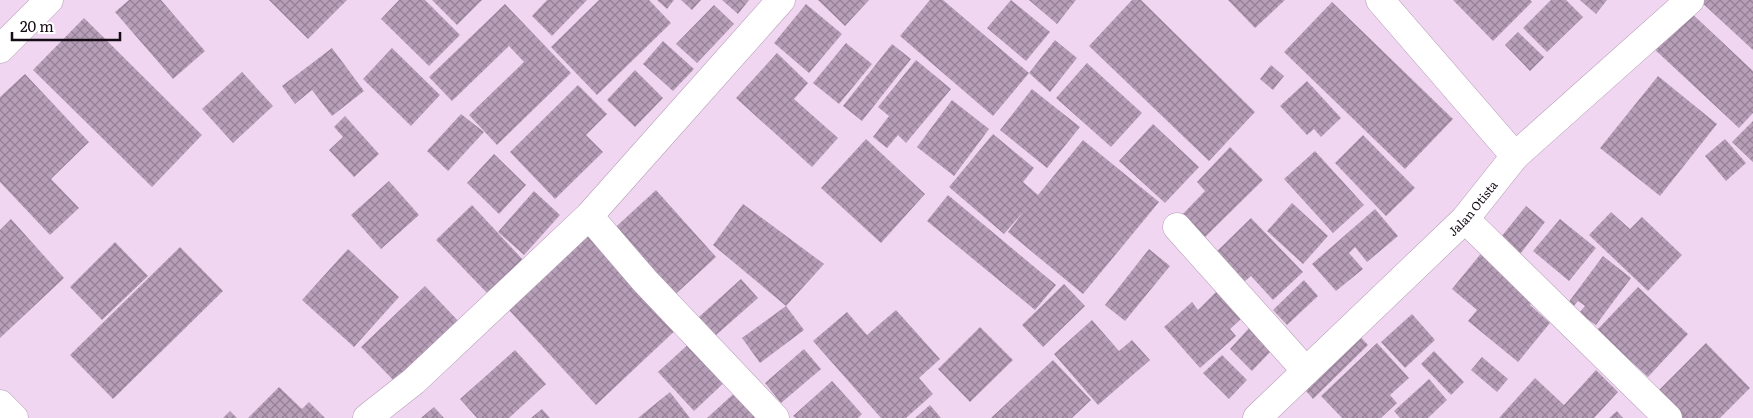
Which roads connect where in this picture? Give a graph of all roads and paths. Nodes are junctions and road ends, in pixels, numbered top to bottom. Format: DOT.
graph roads {
  1 [pos="49,0"];
  2 [pos="781,0"];
  3 [pos="1380,0"];
  4 [pos="1690,0"];
  5 [pos="0,49"];
  6 [pos="1515,156"];
  7 [pos="589,216"];
  8 [pos="1465,220"];
  9 [pos="1177,227"];
  10 [pos="1306,371"];
  11 [pos="0,404"];
  12 [pos="14,418"];
  13 [pos="367,418"];
  14 [pos="775,418"];
  15 [pos="1257,418"];
  16 [pos="1668,418"];
  1 -- 5 [label="street"];
  2 -- 7 [label="street"];
  3 -- 6 [label="street"];
  4 -- 6 [label="street, Jalan Otista"];
  6 -- 8 [label="street, Jalan Otista"];
  7 -- 13 [label="street"];
  7 -- 14 [label="street"];
  8 -- 10 [label="street, Jalan Otista"];
  8 -- 16 [label="street"];
  9 -- 10 [label="street"];
  10 -- 15 [label="street, Jalan Otista"];
  11 -- 12 [label="street"];
}
